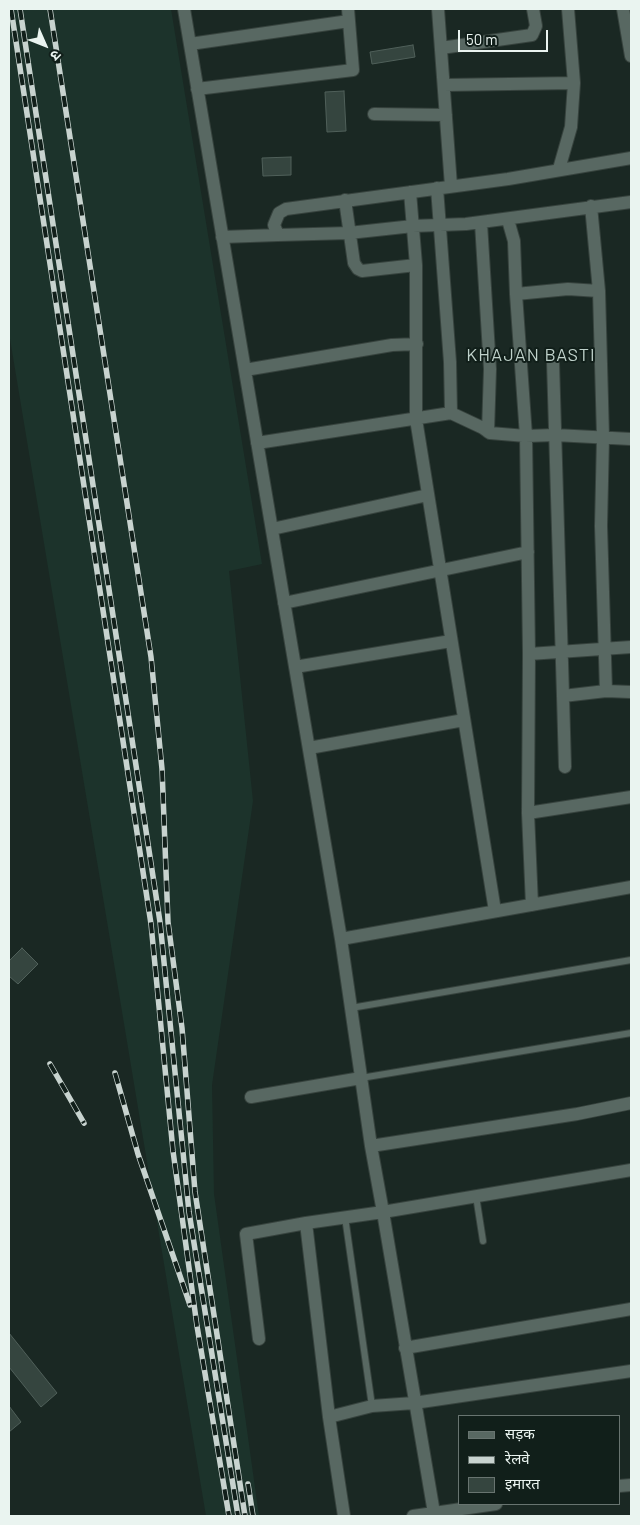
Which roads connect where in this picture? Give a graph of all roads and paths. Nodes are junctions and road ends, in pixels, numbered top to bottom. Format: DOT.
graph roads {
  1 [pos="184,9"];
  2 [pos="438,9"];
  3 [pos="533,9"];
  4 [pos="568,9"];
  5 [pos="623,9"];
  6 [pos="349,15"];
  7 [pos="190,44"];
  8 [pos="441,48"];
  9 [pos="631,56"];
  10 [pos="574,83"];
  11 [pos="444,85"];
  12 [pos="197,89"];
  13 [pos="374,114"];
  14 [pos="446,116"];
  15 [pos="631,158"];
  16 [pos="559,169"];
  17 [pos="451,186"];
  18 [pos="437,188"];
  19 [pos="410,192"];
  20 [pos="345,200"];
  21 [pos="631,202"];
  22 [pos="591,206"];
  23 [pos="508,220"];
  24 [pos="482,223"];
  25 [pos="440,225"];
  26 [pos="413,226"];
  27 [pos="349,233"];
  28 [pos="278,234"];
  29 [pos="222,237"];
  30 [pos="416,264"];
  31 [pos="599,291"];
  32 [pos="516,294"];
  33 [pos="417,344"];
  34 [pos="553,362"];
  35 [pos="245,370"];
  36 [pos="450,413"];
  37 [pos="416,419"];
  38 [pos="488,432"];
  39 [pos="555,435"];
  40 [pos="526,436"];
  41 [pos="603,437"];
  42 [pos="631,439"];
  43 [pos="257,443"];
  44 [pos="428,495"];
  45 [pos="272,529"];
  46 [pos="528,552"];
  47 [pos="440,571"];
  48 [pos="284,603"];
  49 [pos="452,641"];
  50 [pos="631,647"];
  51 [pos="605,649"];
  52 [pos="561,651"];
  53 [pos="529,654"];
  54 [pos="295,667"];
  55 [pos="606,691"];
  56 [pos="631,692"];
  57 [pos="563,696"];
  58 [pos="464,720"];
  59 [pos="309,748"];
  60 [pos="565,767"];
  61 [pos="631,797"];
  62 [pos="528,813"];
  63 [pos="631,887"];
  64 [pos="532,905"];
  65 [pos="495,912"];
  66 [pos="341,939"];
  67 [pos="631,960"];
  68 [pos="351,1008"];
  69 [pos="631,1033"];
  70 [pos="362,1078"];
  71 [pos="251,1097"];
  72 [pos="631,1103"];
  73 [pos="371,1146"];
  74 [pos="631,1170"];
  75 [pos="476,1196"];
  76 [pos="383,1212"];
  77 [pos="345,1218"];
  78 [pos="306,1223"];
  79 [pos="483,1241"];
  80 [pos="631,1309"];
  81 [pos="259,1339"];
  82 [pos="405,1348"];
  83 [pos="631,1371"];
  84 [pos="414,1402"];
  85 [pos="372,1406"];
  86 [pos="328,1417"];
  87 [pos="492,1505"];
  88 [pos="467,1512"];
  89 [pos="434,1513"];
  90 [pos="344,1516"];
  91 [pos="413,1516"];
  1 -- 7 [label="street"];
  2 -- 8 [label="street"];
  3 -- 8 [label="street"];
  4 -- 10 [label="street"];
  5 -- 9 [label="street"];
  6 -- 7 [label="street"];
  6 -- 12 [label="street"];
  7 -- 12 [label="street"];
  8 -- 11 [label="street"];
  10 -- 11 [label="street"];
  10 -- 16 [label="street"];
  11 -- 14 [label="street"];
  12 -- 29 [label="street"];
  13 -- 14 [label="street"];
  14 -- 17 [label="street"];
  15 -- 16 [label="street"];
  16 -- 17 [label="street"];
  17 -- 18 [label="street"];
  18 -- 19 [label="street"];
  18 -- 25 [label="street"];
  19 -- 20 [label="street"];
  19 -- 26 [label="street"];
  20 -- 27 [label="street"];
  20 -- 28 [label="street"];
  21 -- 22 [label="street"];
  22 -- 23 [label="street"];
  22 -- 31 [label="street"];
  23 -- 24 [label="street"];
  23 -- 32 [label="street"];
  24 -- 25 [label="street"];
  24 -- 38 [label="street"];
  25 -- 26 [label="street"];
  25 -- 36 [label="street"];
  26 -- 27 [label="street"];
  26 -- 30 [label="street"];
  27 -- 28 [label="street"];
  27 -- 30 [label="street"];
  28 -- 29 [label="street"];
  29 -- 35 [label="street"];
  30 -- 33 [label="street"];
  31 -- 32 [label="street"];
  31 -- 41 [label="street"];
  32 -- 40 [label="street"];
  33 -- 35 [label="street"];
  33 -- 37 [label="street"];
  34 -- 39 [label="street"];
  35 -- 43 [label="street"];
  36 -- 37 [label="street"];
  36 -- 38 [label="street"];
  37 -- 43 [label="street"];
  37 -- 44 [label="street"];
  38 -- 40 [label="street"];
  39 -- 40 [label="street"];
  39 -- 41 [label="street"];
  39 -- 52 [label="street"];
  40 -- 46 [label="street"];
  41 -- 42 [label="street"];
  41 -- 51 [label="street"];
  43 -- 45 [label="street"];
  44 -- 45 [label="street"];
  44 -- 47 [label="street"];
  45 -- 48 [label="street"];
  46 -- 47 [label="street"];
  46 -- 53 [label="street"];
  47 -- 48 [label="street"];
  47 -- 49 [label="street"];
  48 -- 54 [label="street"];
  49 -- 54 [label="street"];
  49 -- 58 [label="street"];
  50 -- 51 [label="street"];
  51 -- 52 [label="street"];
  51 -- 55 [label="street"];
  52 -- 53 [label="street"];
  52 -- 57 [label="street"];
  53 -- 62 [label="street"];
  54 -- 59 [label="street"];
  55 -- 56 [label="street"];
  55 -- 57 [label="street"];
  57 -- 60 [label="street"];
  58 -- 59 [label="street"];
  58 -- 65 [label="street"];
  59 -- 66 [label="street"];
  61 -- 62 [label="street"];
  62 -- 64 [label="street"];
  63 -- 64 [label="street"];
  64 -- 65 [label="street"];
  65 -- 66 [label="street"];
  66 -- 68 [label="street"];
  67 -- 68 [label="lane"];
  68 -- 70 [label="street"];
  69 -- 70 [label="lane"];
  70 -- 71 [label="street"];
  70 -- 73 [label="street"];
  72 -- 73 [label="street"];
  73 -- 76 [label="street"];
  74 -- 75 [label="street"];
  75 -- 76 [label="street"];
  75 -- 79 [label="lane"];
  76 -- 77 [label="street"];
  76 -- 82 [label="street"];
  77 -- 78 [label="street"];
  77 -- 85 [label="lane"];
  78 -- 81 [label="street"];
  78 -- 86 [label="street"];
  80 -- 82 [label="street"];
  82 -- 84 [label="street"];
  83 -- 84 [label="street"];
  84 -- 85 [label="street"];
  84 -- 89 [label="street"];
  85 -- 86 [label="street"];
  86 -- 90 [label="street"];
  87 -- 88 [label="street"];
  88 -- 89 [label="street"];
  89 -- 91 [label="street"];
}
